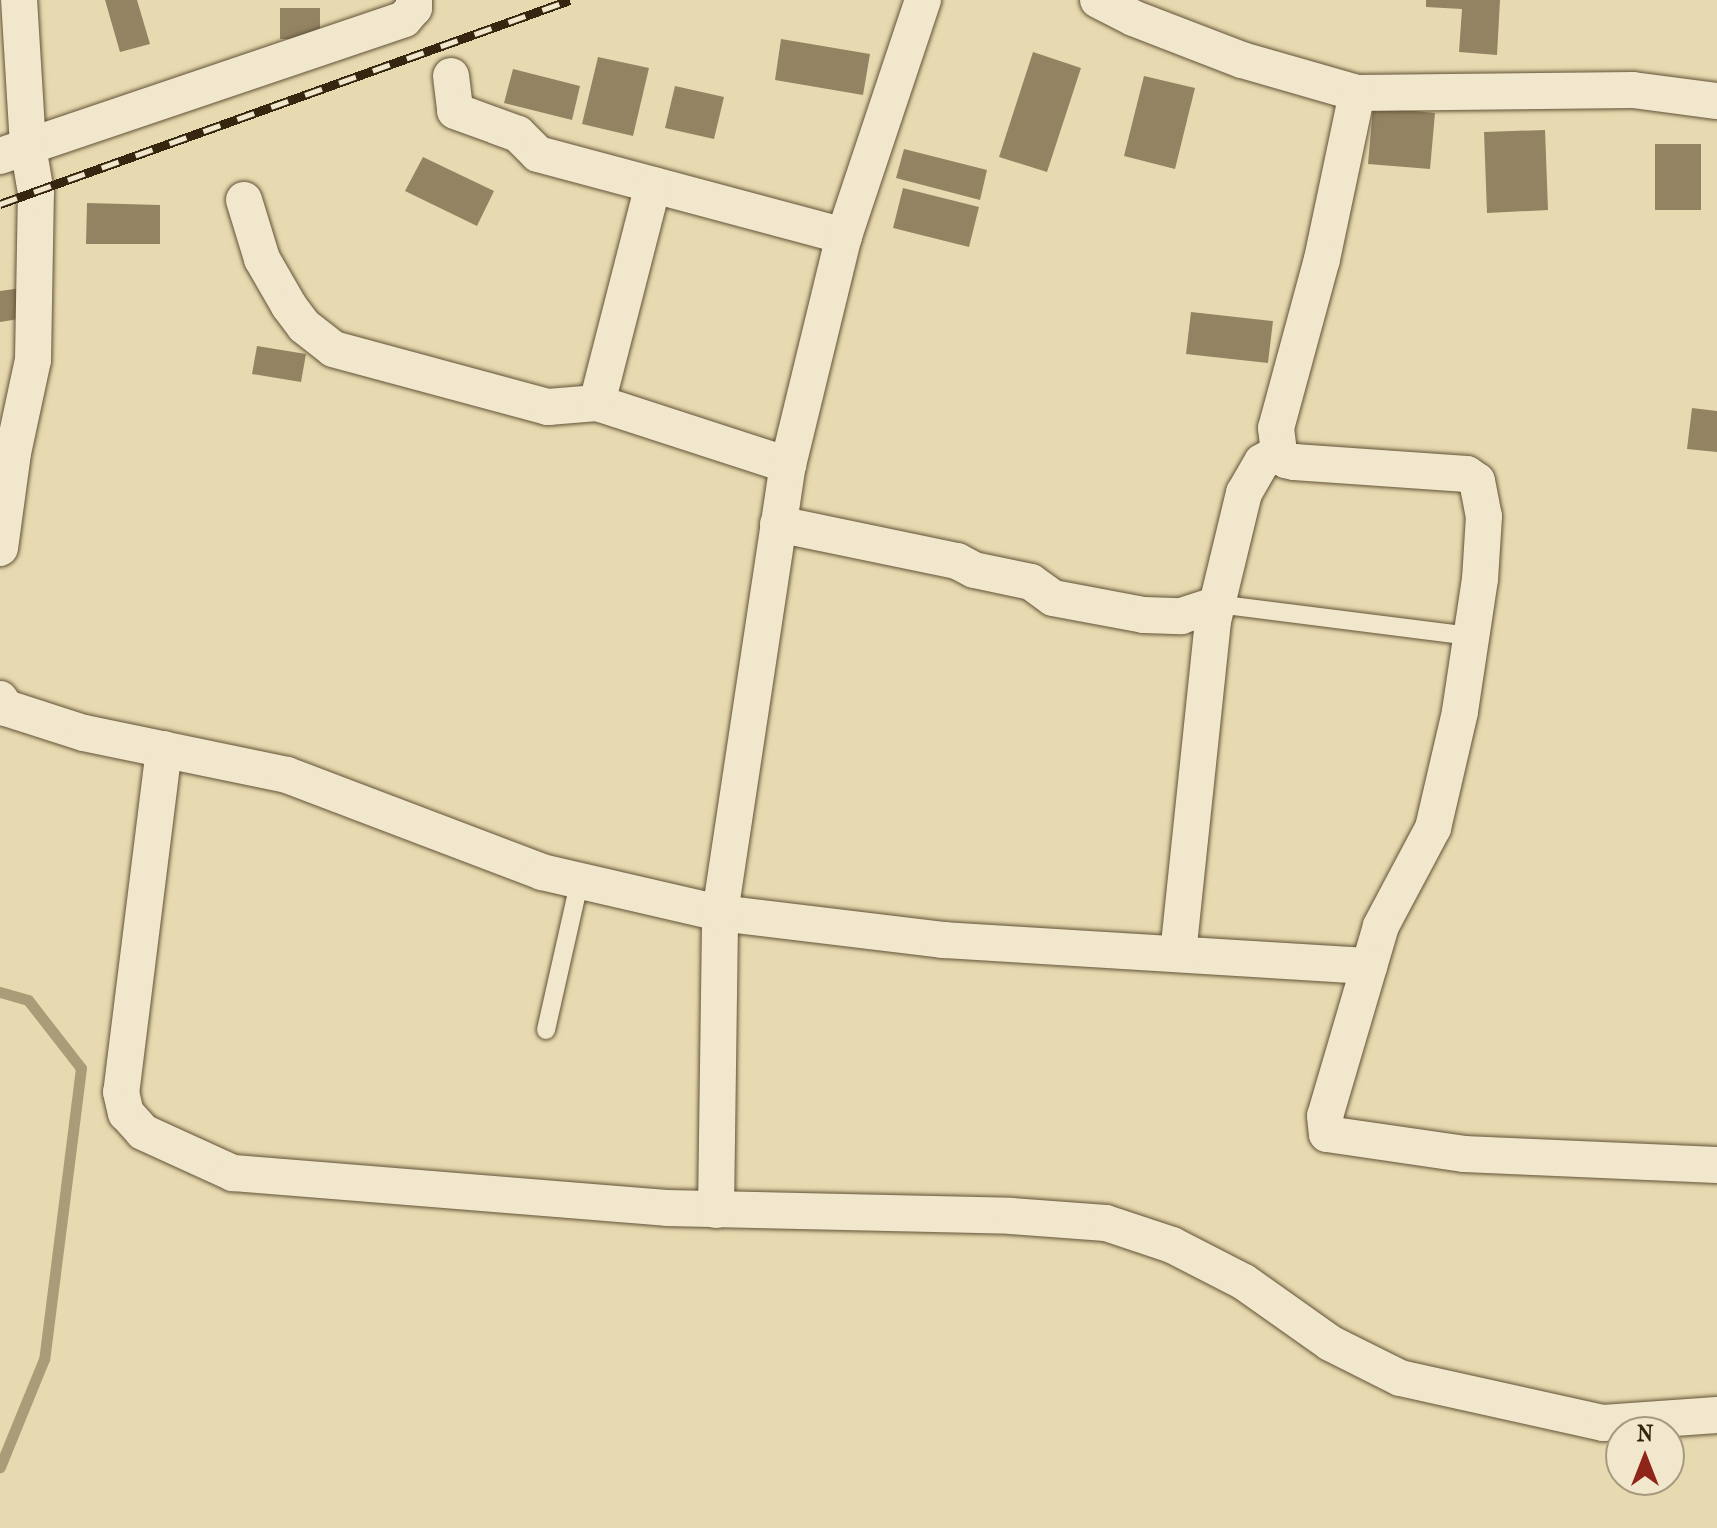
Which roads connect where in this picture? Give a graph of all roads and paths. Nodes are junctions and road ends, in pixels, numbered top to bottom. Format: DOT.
graph roads {
  1 [pos="19,0"];
  2 [pos="414,0"];
  3 [pos="923,0"];
  4 [pos="1098,0"];
  5 [pos="451,76"];
  6 [pos="1357,93"];
  7 [pos="1717,101"];
  8 [pos="14,151"];
  9 [pos="653,185"];
  10 [pos="244,200"];
  11 [pos="844,236"];
  12 [pos="597,403"];
  13 [pos="1279,452"];
  14 [pos="788,465"];
  15 [pos="778,524"];
  16 [pos="0,548"];
  17 [pos="1217,604"];
  18 [pos="1471,636"];
  19 [pos="0,699"];
  20 [pos="164,749"];
  21 [pos="580,879"];
  22 [pos="720,913"];
  23 [pos="1178,954"];
  24 [pos="1369,966"];
  25 [pos="546,1030"];
  26 [pos="1717,1165"];
  27 [pos="716,1210"];
  28 [pos="1717,1415"];
  1 -- 8 [label="street"];
  2 -- 8 [label="street"];
  3 -- 11 [label="street"];
  4 -- 6 [label="street"];
  5 -- 9 [label="street"];
  6 -- 7 [label="street"];
  6 -- 13 [label="street"];
  8 -- 16 [label="street"];
  9 -- 11 [label="street"];
  9 -- 12 [label="street"];
  10 -- 12 [label="street"];
  11 -- 14 [label="street"];
  12 -- 14 [label="street"];
  13 -- 17 [label="street"];
  13 -- 18 [label="street"];
  14 -- 15 [label="street"];
  15 -- 17 [label="street"];
  15 -- 22 [label="street"];
  17 -- 18 [label="lane"];
  17 -- 23 [label="street"];
  18 -- 24 [label="street"];
  19 -- 20 [label="street"];
  20 -- 21 [label="street"];
  20 -- 27 [label="street"];
  21 -- 22 [label="street"];
  21 -- 25 [label="lane"];
  22 -- 23 [label="street"];
  22 -- 27 [label="street"];
  23 -- 24 [label="street"];
  24 -- 26 [label="street"];
  27 -- 28 [label="street"];
}
